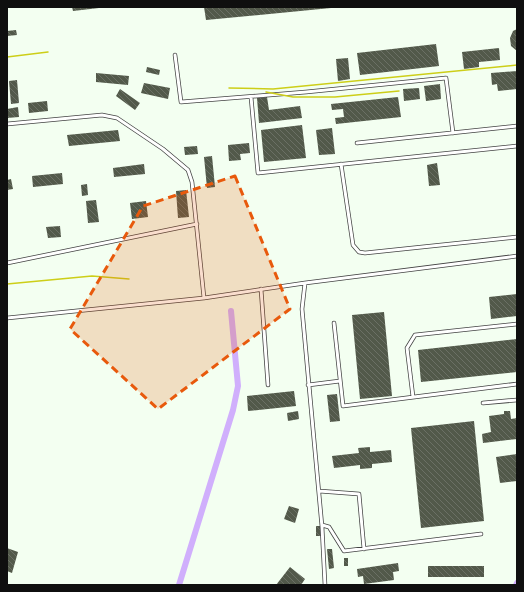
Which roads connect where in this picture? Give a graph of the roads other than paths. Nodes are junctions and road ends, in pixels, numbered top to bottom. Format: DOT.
graph roads {
  1 [pos="175,55"];
  2 [pos="251,96"];
  3 [pos="7,124"];
  4 [pos="517,126"];
  5 [pos="453,133"];
  6 [pos="357,143"];
  7 [pos="517,146"];
  8 [pos="341,164"];
  9 [pos="197,224"];
  10 [pos="517,237"];
  11 [pos="517,256"];
  12 [pos="7,263"];
  13 [pos="305,283"];
  14 [pos="261,289"];
  15 [pos="204,298"];
  16 [pos="7,318"];
  17 [pos="334,323"];
  18 [pos="517,324"];
  19 [pos="340,382"];
  20 [pos="517,384"];
  21 [pos="308,385"];
  22 [pos="268,386"];
  23 [pos="413,397"];
  24 [pos="517,400"];
  25 [pos="483,403"];
  26 [pos="319,491"];
  27 [pos="322,525"];
  28 [pos="481,534"];
  29 [pos="364,549"];
  30 [pos="325,585"];
  1 -- 2 [label="lane"];
  2 -- 5 [label="lane"];
  2 -- 8 [label="lane"];
  3 -- 9 [label="lane"];
  4 -- 5 [label="lane"];
  5 -- 6 [label="lane"];
  7 -- 8 [label="lane"];
  8 -- 10 [label="lane"];
  9 -- 12 [label="lane"];
  9 -- 15 [label="lane"];
  11 -- 13 [label="lane"];
  13 -- 14 [label="lane"];
  13 -- 21 [label="lane"];
  14 -- 15 [label="lane"];
  14 -- 22 [label="lane"];
  15 -- 16 [label="lane"];
  17 -- 19 [label="lane"];
  18 -- 23 [label="lane"];
  19 -- 21 [label="lane"];
  19 -- 23 [label="lane"];
  20 -- 23 [label="lane"];
  21 -- 26 [label="lane"];
  24 -- 25 [label="lane"];
  26 -- 27 [label="lane"];
  26 -- 29 [label="lane"];
  27 -- 29 [label="lane"];
  27 -- 30 [label="lane"];
  28 -- 29 [label="lane"];
}
